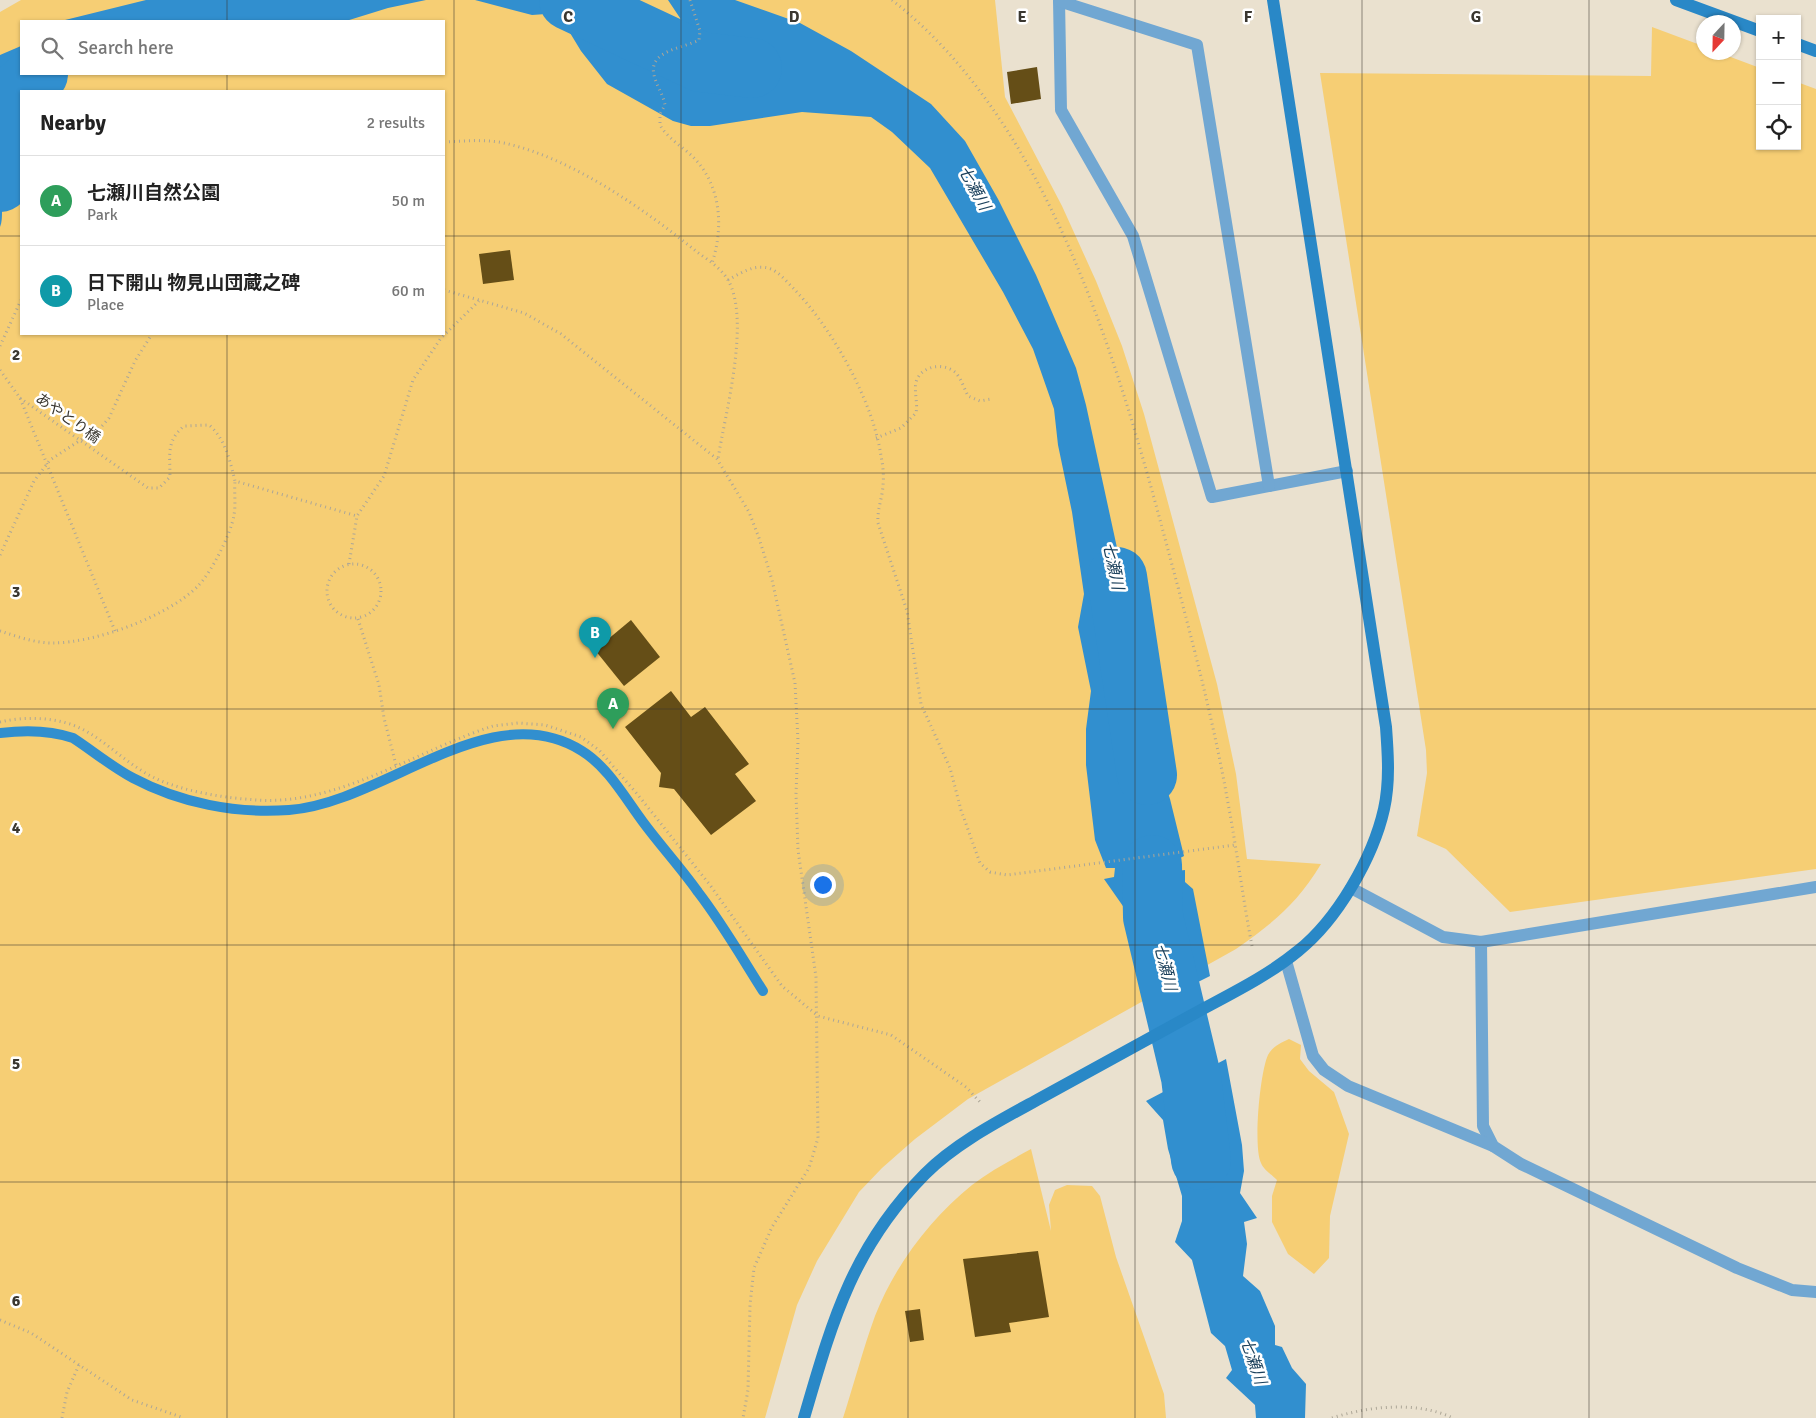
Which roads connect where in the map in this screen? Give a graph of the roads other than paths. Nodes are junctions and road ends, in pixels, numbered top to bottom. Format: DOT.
graph roads {
  1 [pos="1273,0"];
  2 [pos="1676,0"];
  3 [pos="1059,1"];
  4 [pos="1756,30"];
  5 [pos="1801,45"];
  6 [pos="1816,51"];
  7 [pos="1347,471"];
  8 [pos="1269,486"];
  9 [pos="1816,886"];
  10 [pos="1351,888"];
  11 [pos="1481,942"];
  12 [pos="1286,961"];
  13 [pos="1493,1146"];
  14 [pos="1816,1292"];
  15 [pos="804,1418"];
  1 -- 7 [label="street"];
  2 -- 4 [label="street"];
  3 -- 8 [label="street"];
  3 -- 8 [label="street"];
  5 -- 6 [label="street"];
  7 -- 8 [label="street"];
  7 -- 10 [label="street"];
  9 -- 11 [label="street"];
  10 -- 11 [label="street"];
  10 -- 12 [label="street"];
  11 -- 13 [label="street"];
  12 -- 13 [label="street"];
  12 -- 15 [label="street"];
  13 -- 14 [label="street"];
}
